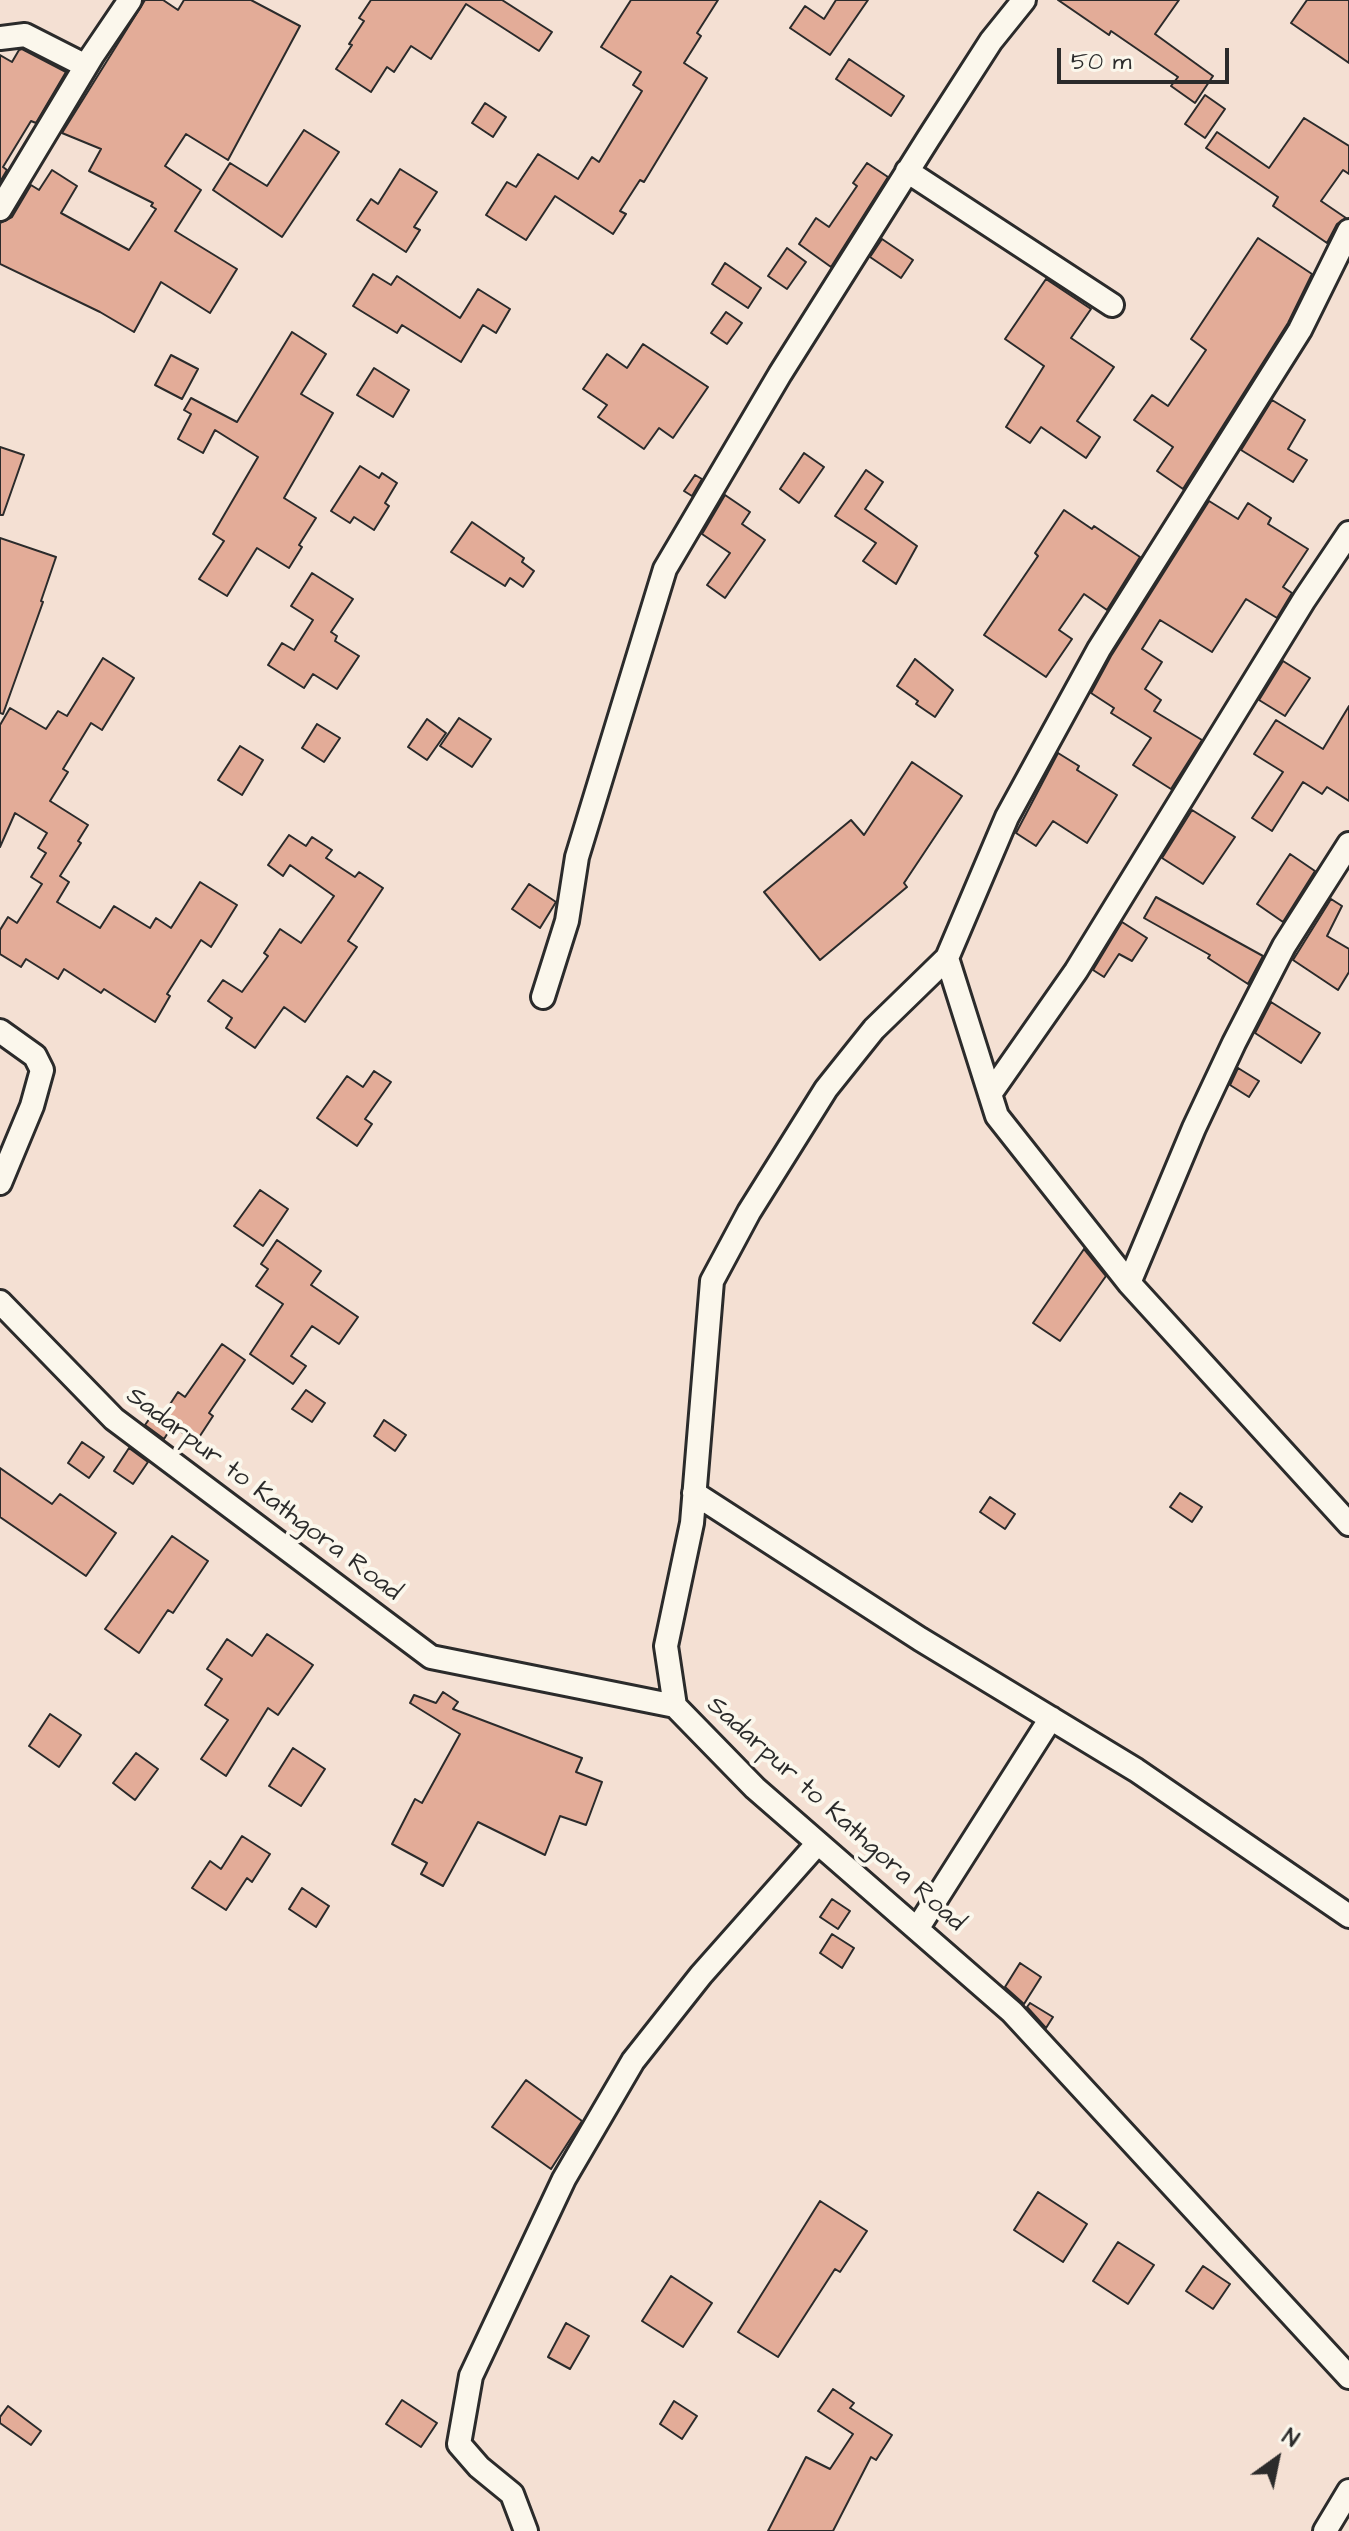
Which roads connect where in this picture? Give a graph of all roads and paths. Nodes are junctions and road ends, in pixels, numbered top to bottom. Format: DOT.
graph roads {
  1 [pos="130,0"];
  2 [pos="1024,0"];
  3 [pos="0,38"];
  4 [pos="86,66"];
  5 [pos="907,171"];
  6 [pos="0,209"];
  7 [pos="1349,231"];
  8 [pos="1112,305"];
  9 [pos="1349,533"];
  10 [pos="1349,844"];
  11 [pos="947,958"];
  12 [pos="543,997"];
  13 [pos="0,1031"];
  14 [pos="990,1094"];
  15 [pos="0,1183"];
  16 [pos="1129,1283"];
  17 [pos="0,1302"];
  18 [pos="694,1493"];
  19 [pos="1349,1524"];
  20 [pos="675,1706"];
  21 [pos="1051,1718"];
  22 [pos="818,1843"];
  23 [pos="1349,1916"];
  24 [pos="917,1929"];
  25 [pos="1349,2377"];
  26 [pos="1349,2491"];
  27 [pos="526,2531"];
  28 [pos="1325,2531"];
  1 -- 4 [label="street"];
  2 -- 5 [label="street"];
  3 -- 4 [label="street"];
  4 -- 6 [label="street"];
  5 -- 8 [label="street"];
  5 -- 12 [label="street"];
  7 -- 11 [label="street"];
  9 -- 14 [label="street"];
  10 -- 16 [label="street"];
  11 -- 14 [label="street"];
  11 -- 18 [label="street"];
  13 -- 15 [label="street"];
  14 -- 16 [label="street"];
  16 -- 19 [label="street"];
  17 -- 20 [label="street, Sadarpur to Kathgora Road"];
  18 -- 20 [label="street"];
  18 -- 21 [label="street"];
  20 -- 22 [label="street, Sadarpur to Kathgora Road"];
  21 -- 23 [label="street"];
  21 -- 24 [label="street"];
  22 -- 24 [label="street, Sadarpur to Kathgora Road"];
  22 -- 27 [label="street"];
  24 -- 25 [label="street, Sadarpur to Kathgora Road"];
  26 -- 28 [label="street"];
}
